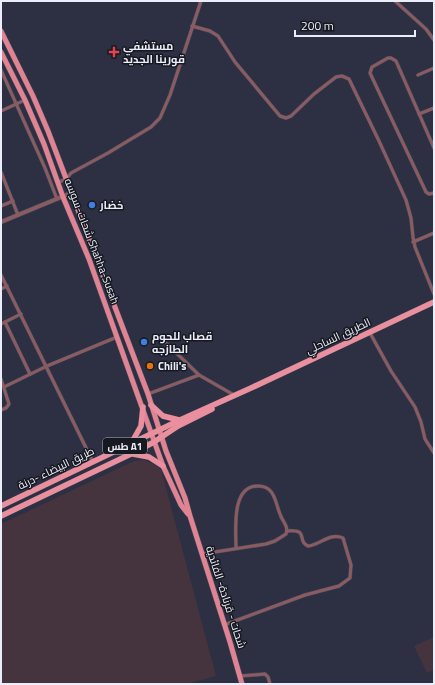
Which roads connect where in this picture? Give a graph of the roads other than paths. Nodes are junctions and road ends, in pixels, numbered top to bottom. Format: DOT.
graph roads {
  1 [pos="201,1"];
  2 [pos="395,1"];
  3 [pos="192,26"];
  4 [pos="1,31"];
  5 [pos="434,40"];
  6 [pos="1,52"];
  7 [pos="434,68"];
  8 [pos="1,70"];
  9 [pos="418,75"];
  10 [pos="25,100"];
  11 [pos="17,103"];
  12 [pos="434,108"];
  13 [pos="1,111"];
  14 [pos="419,114"];
  15 [pos="434,148"];
  16 [pos="1,172"];
  17 [pos="66,179"];
  18 [pos="59,182"];
  19 [pos="72,193"];
  20 [pos="434,193"];
  21 [pos="63,197"];
  22 [pos="57,199"];
  23 [pos="13,201"];
  24 [pos="1,206"];
  25 [pos="18,215"];
  26 [pos="1,222"];
  27 [pos="434,233"];
  28 [pos="414,242"];
  29 [pos="1,275"];
  30 [pos="7,286"];
  31 [pos="1,289"];
  32 [pos="434,294"];
  33 [pos="434,302"];
  34 [pos="21,314"];
  35 [pos="5,322"];
  36 [pos="1,324"];
  37 [pos="370,333"];
  38 [pos="117,337"];
  39 [pos="161,338"];
  40 [pos="47,366"];
  41 [pos="30,374"];
  42 [pos="199,375"];
  43 [pos="1,379"];
  44 [pos="4,387"];
  45 [pos="251,388"];
  46 [pos="148,394"];
  47 [pos="234,395"];
  48 [pos="151,405"];
  49 [pos="142,407"];
  50 [pos="1,410"];
  51 [pos="180,420"];
  52 [pos="159,430"];
  53 [pos="151,433"];
  54 [pos="162,437"];
  55 [pos="132,442"];
  56 [pos="154,442"];
  57 [pos="434,453"];
  58 [pos="133,454"];
  59 [pos="94,462"];
  60 [pos="163,466"];
  61 [pos="1,506"];
  62 [pos="1,516"];
  63 [pos="190,516"];
  64 [pos="287,531"];
  65 [pos="236,548"];
  66 [pos="202,554"];
  67 [pos="224,625"];
  68 [pos="240,676"];
  69 [pos="242,684"];
  70 [pos="270,684"];
  1 -- 3 [label="street"];
  2 -- 5 [label="street"];
  3 -- 17 [label="street"];
  3 -- 28 [label="street"];
  4 -- 17 [label="main road, شحات-سوسه Shahha-Susah"];
  6 -- 10 [label="main road, شحات-سوسه Shahha-Susah"];
  7 -- 9 [label="street"];
  8 -- 11 [label="street"];
  10 -- 11 [label="street"];
  10 -- 18 [label="main road, شحات-سوسه Shahha-Susah"];
  11 -- 13 [label="street"];
  11 -- 22 [label="street"];
  12 -- 14 [label="street"];
  14 -- 15 [label="street"];
  14 -- 20 [label="street"];
  16 -- 23 [label="street"];
  17 -- 18 [label="street"];
  17 -- 19 [label="main road, شحات-سوسه Shahha-Susah"];
  18 -- 21 [label="main road, شحات-سوسه Shahha-Susah"];
  19 -- 21 [label="street"];
  19 -- 46 [label="main road, شحات-سوسه Shahha-Susah"];
  21 -- 22 [label="street"];
  21 -- 38 [label="main road, شحات-سوسه Shahha-Susah"];
  22 -- 25 [label="street"];
  23 -- 24 [label="street"];
  23 -- 25 [label="street"];
  25 -- 26 [label="street"];
  27 -- 28 [label="street"];
  28 -- 32 [label="street"];
  29 -- 30 [label="street"];
  30 -- 31 [label="street"];
  30 -- 34 [label="street"];
  33 -- 37 [label="highway, الطريق الساحلي / طس A1"];
  34 -- 35 [label="street"];
  34 -- 40 [label="street"];
  35 -- 36 [label="street"];
  35 -- 41 [label="street"];
  37 -- 45 [label="highway, الطريق الساحلي / طس A1"];
  37 -- 57 [label="street"];
  38 -- 40 [label="street"];
  38 -- 49 [label="main road, شحات-سوسه Shahha-Susah"];
  39 -- 42 [label="street"];
  40 -- 41 [label="street"];
  40 -- 59 [label="street"];
  41 -- 44 [label="street"];
  42 -- 46 [label="street"];
  42 -- 47 [label="street"];
  43 -- 44 [label="street"];
  44 -- 50 [label="street"];
  45 -- 47 [label="highway, طريق البيضاء -درنة / طس A1"];
  45 -- 54 [label="highway, طريق البيضاء -درنة"];
  46 -- 48 [label="main road, شحات-سوسه Shahha-Susah"];
  47 -- 51 [label="highway, طريق البيضاء -درنة / طس A1"];
  48 -- 51 [label="highway"];
  48 -- 52 [label="main road, شحات-سوسه Shahha-Susah"];
  49 -- 53 [label="main road, شحات-سوسه Shahha-Susah"];
  49 -- 55 [label="highway"];
  51 -- 52 [label="highway, طريق البيضاء -درنة / طس A1"];
  52 -- 53 [label="highway, طريق البيضاء -درنة / طس A1"];
  52 -- 54 [label="main road, شحات-سوسه Shahha-Susah"];
  53 -- 55 [label="highway, طريق البيضاء -درنة / طس A1"];
  53 -- 56 [label="main road, شحات-سوسه Shahha-Susah"];
  54 -- 56 [label="highway, طريق البيضاء -درنة / طس A1"];
  54 -- 63 [label="main road, شحات - قرنادة- الفائدية"];
  55 -- 59 [label="highway, طريق البيضاء -درنة / طس A1"];
  56 -- 58 [label="highway, طريق البيضاء -درنة / طس A1"];
  56 -- 60 [label="main road, شحات-سوسه Shahha-Susah"];
  58 -- 60 [label="highway"];
  58 -- 62 [label="highway, طريق البيضاء -درنة / طس A1"];
  59 -- 61 [label="highway, طريق البيضاء -درنة / طس A1"];
  60 -- 63 [label="main road, شحات-سوسه Shahha-Susah"];
  63 -- 66 [label="main road, شحات - قرنادة- الفائدية"];
  64 -- 65 [label="street"];
  64 -- 65 [label="street"];
  64 -- 67 [label="street"];
  65 -- 66 [label="street"];
  66 -- 67 [label="main road, شحات - قرنادة- الفائدية"];
  67 -- 68 [label="main road, شحات - قرنادة- الفائدية"];
  68 -- 69 [label="main road, شحات - قرنادة- الفائدية"];
  68 -- 70 [label="street"];
}
